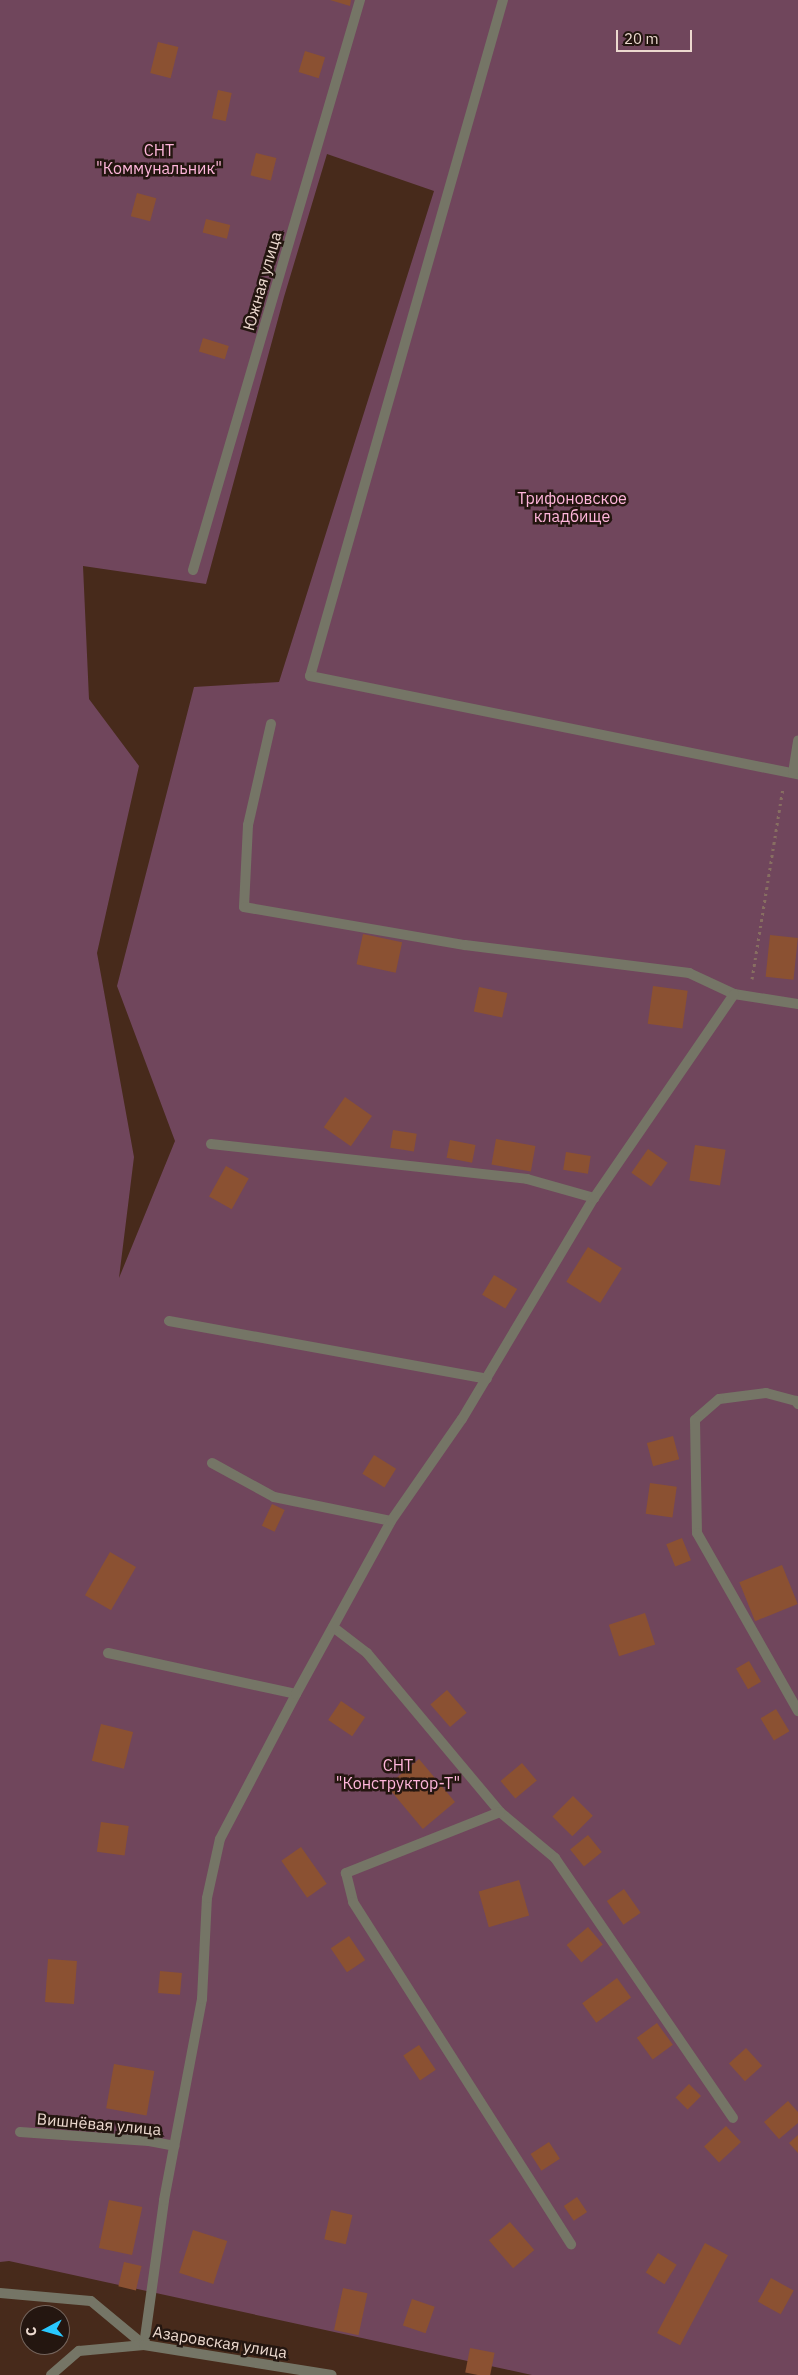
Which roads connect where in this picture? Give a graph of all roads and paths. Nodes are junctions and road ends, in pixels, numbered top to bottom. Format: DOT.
graph roads {
  1 [pos="360,0"];
  2 [pos="503,0"];
  3 [pos="193,570"];
  4 [pos="271,724"];
  5 [pos="798,740"];
  6 [pos="792,773"];
  7 [pos="734,994"];
  8 [pos="749,996"];
  9 [pos="798,1004"];
  10 [pos="211,1144"];
  11 [pos="594,1198"];
  12 [pos="169,1321"];
  13 [pos="487,1378"];
  14 [pos="798,1404"];
  15 [pos="212,1463"];
  16 [pos="391,1521"];
  17 [pos="333,1627"];
  18 [pos="108,1653"];
  19 [pos="296,1694"];
  20 [pos="798,1711"];
  21 [pos="500,1812"];
  22 [pos="733,2118"];
  23 [pos="20,2132"];
  24 [pos="175,2146"];
  25 [pos="571,2244"];
  26 [pos="0,2286"];
  27 [pos="0,2293"];
  28 [pos="11,2294"];
  29 [pos="144,2345"];
  30 [pos="51,2375"];
  31 [pos="332,2375"];
  1 -- 3 [label="street, Южная улица"];
  2 -- 6 [label="street"];
  4 -- 7 [label="street"];
  5 -- 6 [label="street"];
  6 -- 8 [label="path"];
  7 -- 8 [label="street"];
  7 -- 11 [label="street"];
  8 -- 9 [label="street"];
  10 -- 11 [label="street"];
  11 -- 13 [label="street"];
  12 -- 13 [label="street"];
  13 -- 16 [label="street"];
  14 -- 20 [label="street"];
  15 -- 16 [label="street"];
  16 -- 17 [label="street"];
  17 -- 19 [label="street"];
  17 -- 21 [label="street"];
  18 -- 19 [label="street"];
  19 -- 24 [label="street"];
  21 -- 22 [label="street"];
  21 -- 25 [label="street"];
  23 -- 24 [label="street, Вишнёвая улица"];
  24 -- 29 [label="street"];
  26 -- 28 [label="street"];
  27 -- 28 [label="street"];
  28 -- 29 [label="street"];
  29 -- 30 [label="street, Азаровская улица"];
  29 -- 31 [label="street, Азаровская улица"];
}
